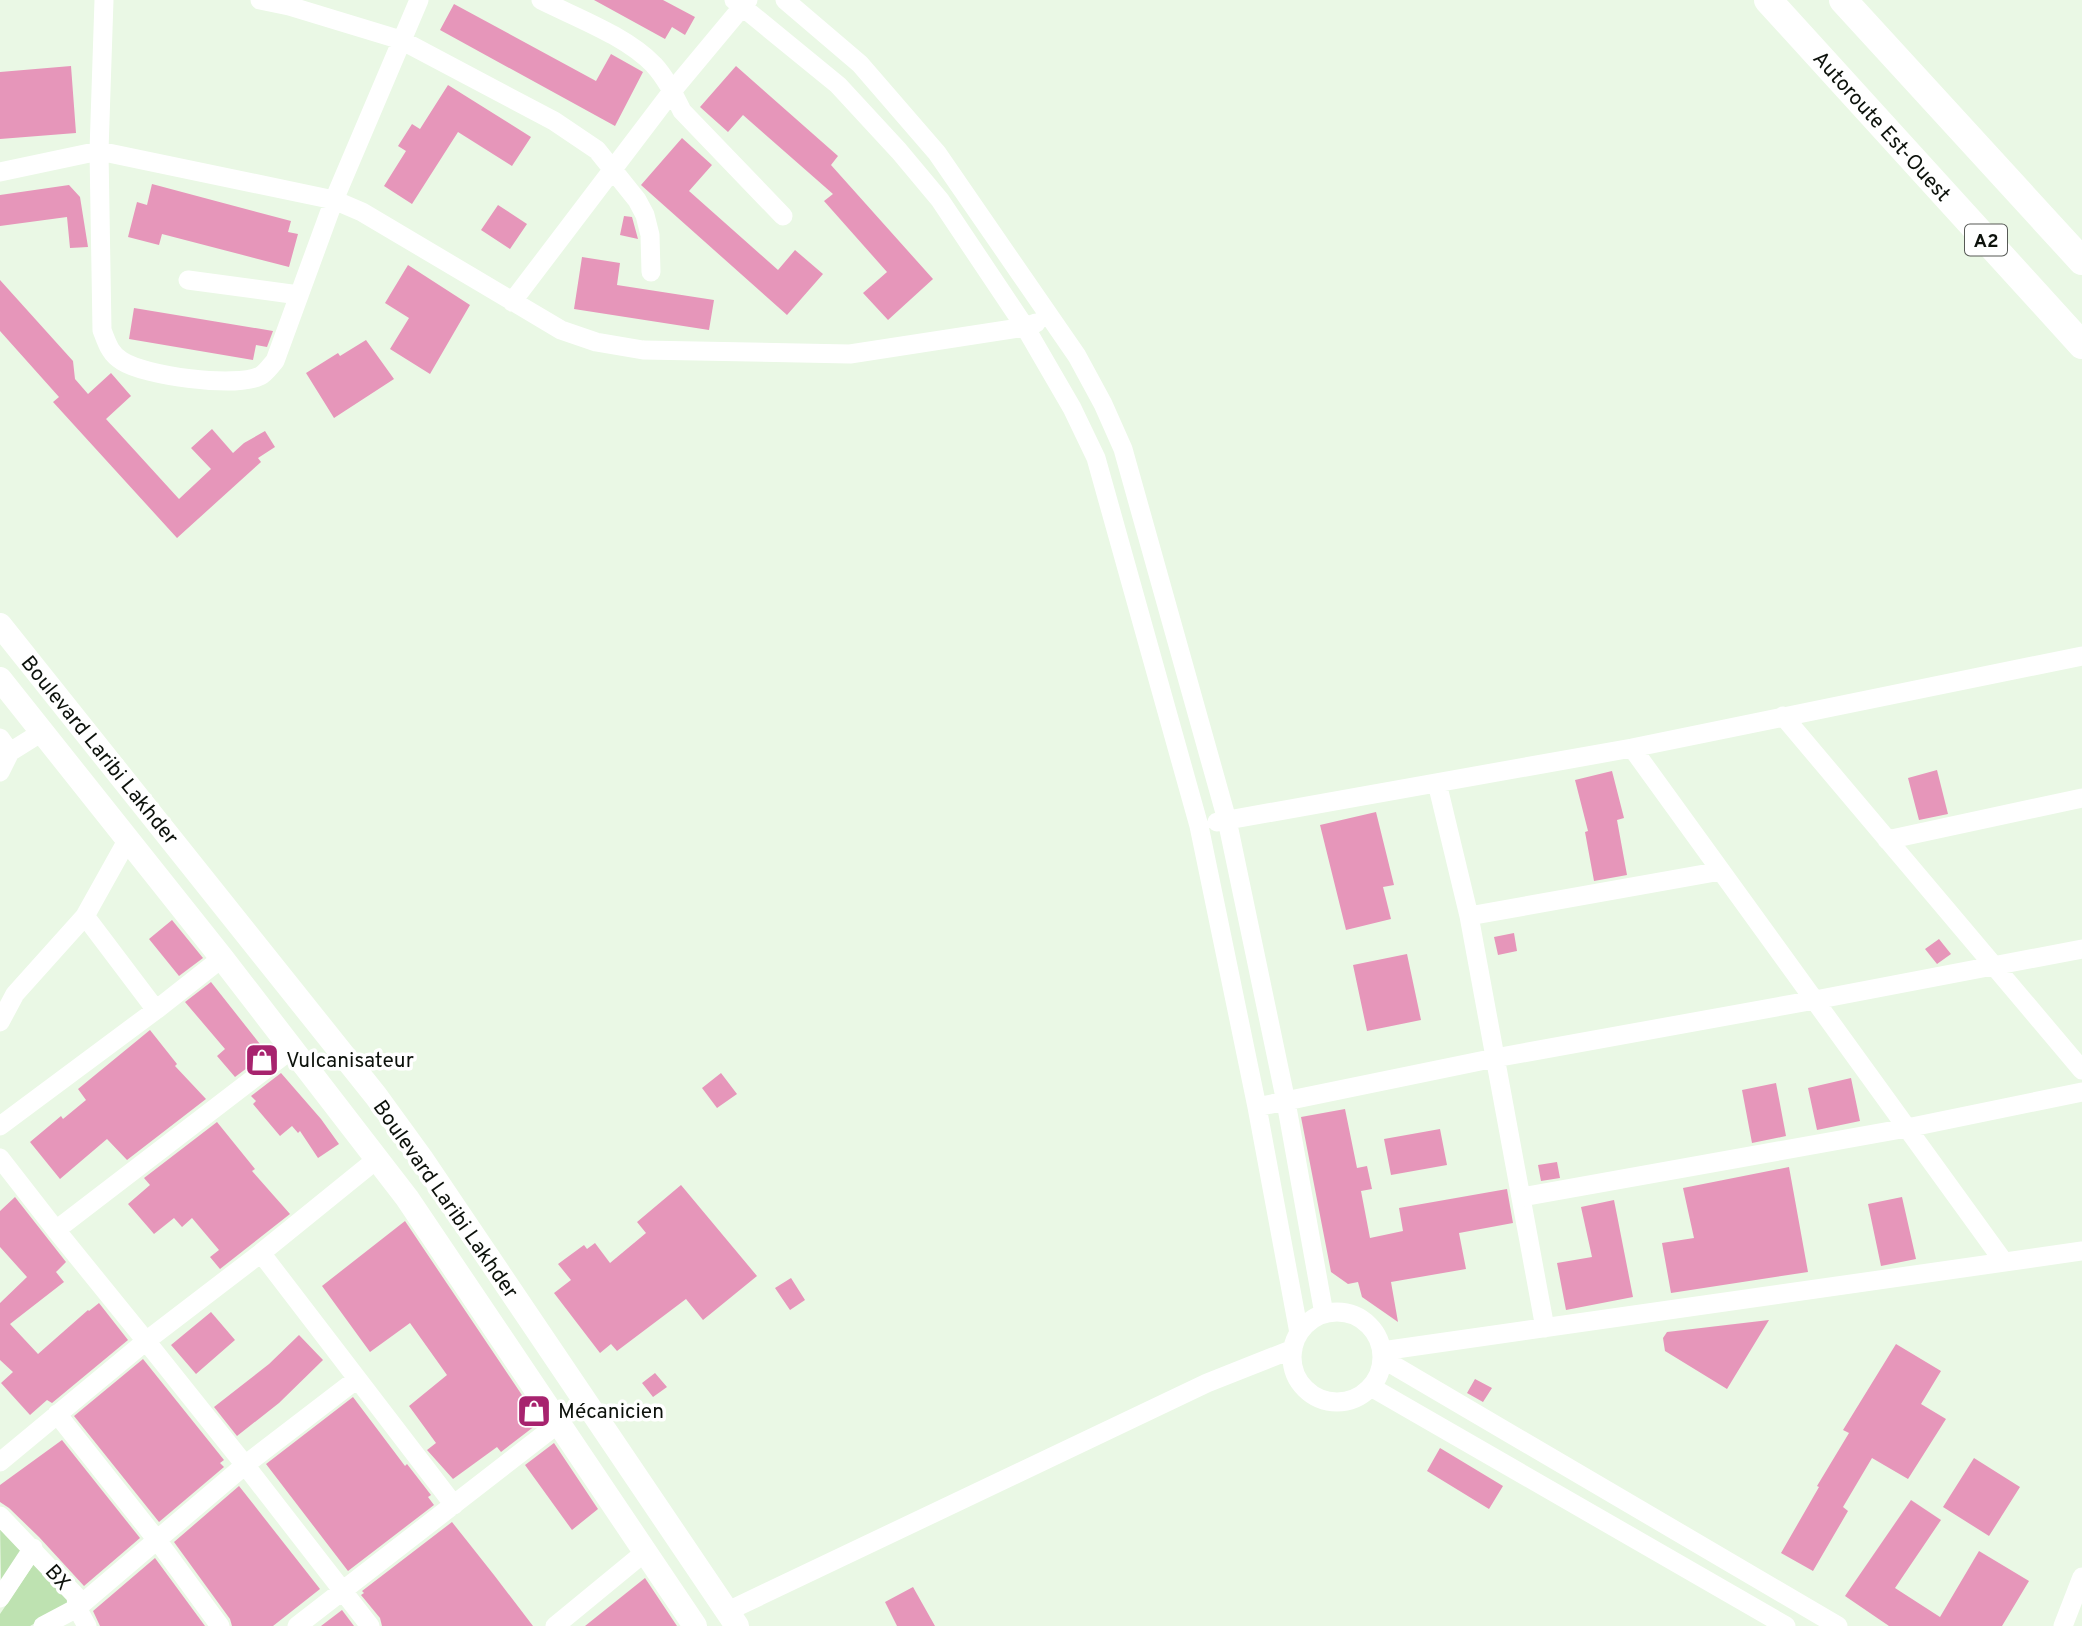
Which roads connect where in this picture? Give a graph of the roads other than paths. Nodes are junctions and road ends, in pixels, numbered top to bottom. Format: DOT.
graph roads {
  1 [pos="104,0"];
  2 [pos="260,0"];
  3 [pos="419,0"];
  4 [pos="541,0"];
  5 [pos="785,0"];
  6 [pos="1768,0"];
  7 [pos="1843,0"];
  8 [pos="742,2"];
  9 [pos="401,40"];
  10 [pos="673,90"];
  11 [pos="99,151"];
  12 [pos="614,170"];
  13 [pos="0,173"];
  14 [pos="334,200"];
  15 [pos="783,216"];
  16 [pos="2082,261"];
  17 [pos="651,272"];
  18 [pos="188,280"];
  19 [pos="299,295"];
  20 [pos="512,302"];
  21 [pos="1052,318"];
  22 [pos="1025,327"];
  23 [pos="2082,345"];
  24 [pos="0,625"];
  25 [pos="2082,656"];
  26 [pos="0,679"];
  27 [pos="1783,716"];
  28 [pos="42,732"];
  29 [pos="5,745"];
  30 [pos="1632,748"];
  31 [pos="0,772"];
  32 [pos="1437,783"];
  33 [pos="2082,798"];
  34 [pos="1227,820"];
  35 [pos="1199,826"];
  36 [pos="128,839"];
  37 [pos="1887,840"];
  38 [pos="1721,871"];
  39 [pos="85,916"];
  40 [pos="1469,916"];
  41 [pos="2082,949"];
  42 [pos="222,958"];
  43 [pos="1994,966"];
  44 [pos="1815,1000"];
  45 [pos="156,1010"];
  46 [pos="0,1022"];
  47 [pos="292,1049"];
  48 [pos="1495,1058"];
  49 [pos="2082,1070"];
  50 [pos="2082,1093"];
  51 [pos="1286,1102"];
  52 [pos="1257,1107"];
  53 [pos="0,1126"];
  54 [pos="1907,1128"];
  55 [pos="0,1158"];
  56 [pos="377,1159"];
  57 [pos="1522,1197"];
  58 [pos="56,1230"];
  59 [pos="2082,1251"];
  60 [pos="261,1253"];
  61 [pos="2004,1262"];
  62 [pos="1324,1314"];
  63 [pos="1545,1328"];
  64 [pos="146,1341"];
  65 [pos="1296,1341"];
  66 [pos="1383,1355"];
  67 [pos="357,1378"];
  68 [pos="1371,1387"];
  69 [pos="58,1413"];
  70 [pos="559,1423"];
  71 [pos="0,1462"];
  72 [pos="245,1465"];
  73 [pos="454,1505"];
  74 [pos="0,1516"];
  75 [pos="157,1540"];
  76 [pos="33,1548"];
  77 [pos="645,1552"];
  78 [pos="2082,1577"];
  79 [pos="343,1591"];
  80 [pos="0,1598"];
  81 [pos="77,1608"];
  82 [pos="732,1619"];
  83 [pos="559,1625"];
  84 [pos="43,1626"];
  85 [pos="87,1626"];
  86 [pos="220,1626"];
  87 [pos="297,1626"];
  88 [pos="370,1626"];
  89 [pos="695,1626"];
  90 [pos="1786,1626"];
  91 [pos="1838,1626"];
  92 [pos="2063,1626"];
  1 -- 11 [label="street"];
  2 -- 9 [label="street"];
  3 -- 9 [label="street"];
  4 -- 10 [label="street"];
  5 -- 21 [label="street"];
  6 -- 23 [label="highway, Autoroute Est-Ouest / A2"];
  7 -- 16 [label="highway, A2"];
  8 -- 10 [label="street"];
  8 -- 22 [label="street"];
  9 -- 12 [label="street"];
  9 -- 14 [label="street"];
  10 -- 12 [label="street"];
  10 -- 15 [label="street"];
  11 -- 13 [label="street"];
  11 -- 14 [label="street"];
  11 -- 19 [label="street"];
  12 -- 17 [label="street"];
  12 -- 20 [label="street"];
  14 -- 19 [label="street"];
  14 -- 20 [label="street"];
  18 -- 19 [label="street"];
  20 -- 22 [label="street"];
  21 -- 22 [label="street"];
  21 -- 34 [label="street"];
  22 -- 35 [label="street"];
  24 -- 82 [label="main road, Boulevard Laribi Lakhder"];
  25 -- 27 [label="street"];
  26 -- 28 [label="main road, Boulevard Laribi Lakhder"];
  27 -- 30 [label="street"];
  27 -- 37 [label="street"];
  28 -- 29 [label="street"];
  28 -- 36 [label="main road, Boulevard Laribi Lakhder"];
  29 -- 31 [label="street"];
  30 -- 32 [label="street"];
  30 -- 38 [label="street"];
  32 -- 34 [label="street"];
  32 -- 40 [label="street"];
  33 -- 37 [label="street"];
  34 -- 35 [label="street"];
  34 -- 51 [label="street"];
  35 -- 52 [label="street"];
  36 -- 39 [label="street"];
  36 -- 42 [label="main road, Boulevard Laribi Lakhder"];
  37 -- 43 [label="street"];
  38 -- 40 [label="street"];
  38 -- 44 [label="street"];
  39 -- 45 [label="street"];
  39 -- 46 [label="street"];
  40 -- 48 [label="street"];
  41 -- 43 [label="street"];
  42 -- 45 [label="street"];
  42 -- 47 [label="main road, Boulevard Laribi Lakhder"];
  43 -- 44 [label="street"];
  43 -- 49 [label="street"];
  44 -- 48 [label="street"];
  44 -- 54 [label="street"];
  45 -- 53 [label="street"];
  47 -- 56 [label="main road, Boulevard Laribi Lakhder"];
  47 -- 58 [label="street"];
  48 -- 51 [label="street"];
  48 -- 57 [label="street"];
  50 -- 54 [label="street"];
  51 -- 52 [label="street"];
  51 -- 62 [label="street"];
  52 -- 65 [label="street"];
  54 -- 57 [label="street"];
  54 -- 61 [label="street"];
  55 -- 58 [label="street"];
  56 -- 60 [label="street"];
  56 -- 70 [label="main road, Boulevard Laribi Lakhder"];
  57 -- 63 [label="street"];
  58 -- 64 [label="street"];
  59 -- 61 [label="street"];
  60 -- 64 [label="street"];
  60 -- 67 [label="street"];
  61 -- 63 [label="street"];
  62 -- 65 [label="street"];
  62 -- 66 [label="street"];
  63 -- 66 [label="street"];
  64 -- 69 [label="street"];
  64 -- 72 [label="street"];
  65 -- 68 [label="street"];
  65 -- 82 [label="street"];
  66 -- 68 [label="street"];
  66 -- 91 [label="street"];
  67 -- 72 [label="street"];
  67 -- 73 [label="street"];
  68 -- 90 [label="street"];
  69 -- 71 [label="street"];
  69 -- 75 [label="street"];
  70 -- 73 [label="street"];
  70 -- 77 [label="main road, Boulevard Laribi Lakhder"];
  72 -- 75 [label="street"];
  72 -- 79 [label="street"];
  73 -- 79 [label="street"];
  74 -- 76 [label="street, BX"];
  75 -- 81 [label="street"];
  75 -- 86 [label="street"];
  76 -- 80 [label="street"];
  76 -- 81 [label="street, BX"];
  77 -- 83 [label="street"];
  77 -- 89 [label="main road, Boulevard Laribi Lakhder"];
  78 -- 92 [label="street"];
  79 -- 87 [label="street"];
  79 -- 88 [label="street"];
  81 -- 84 [label="street"];
  81 -- 85 [label="street, BX"];
}
